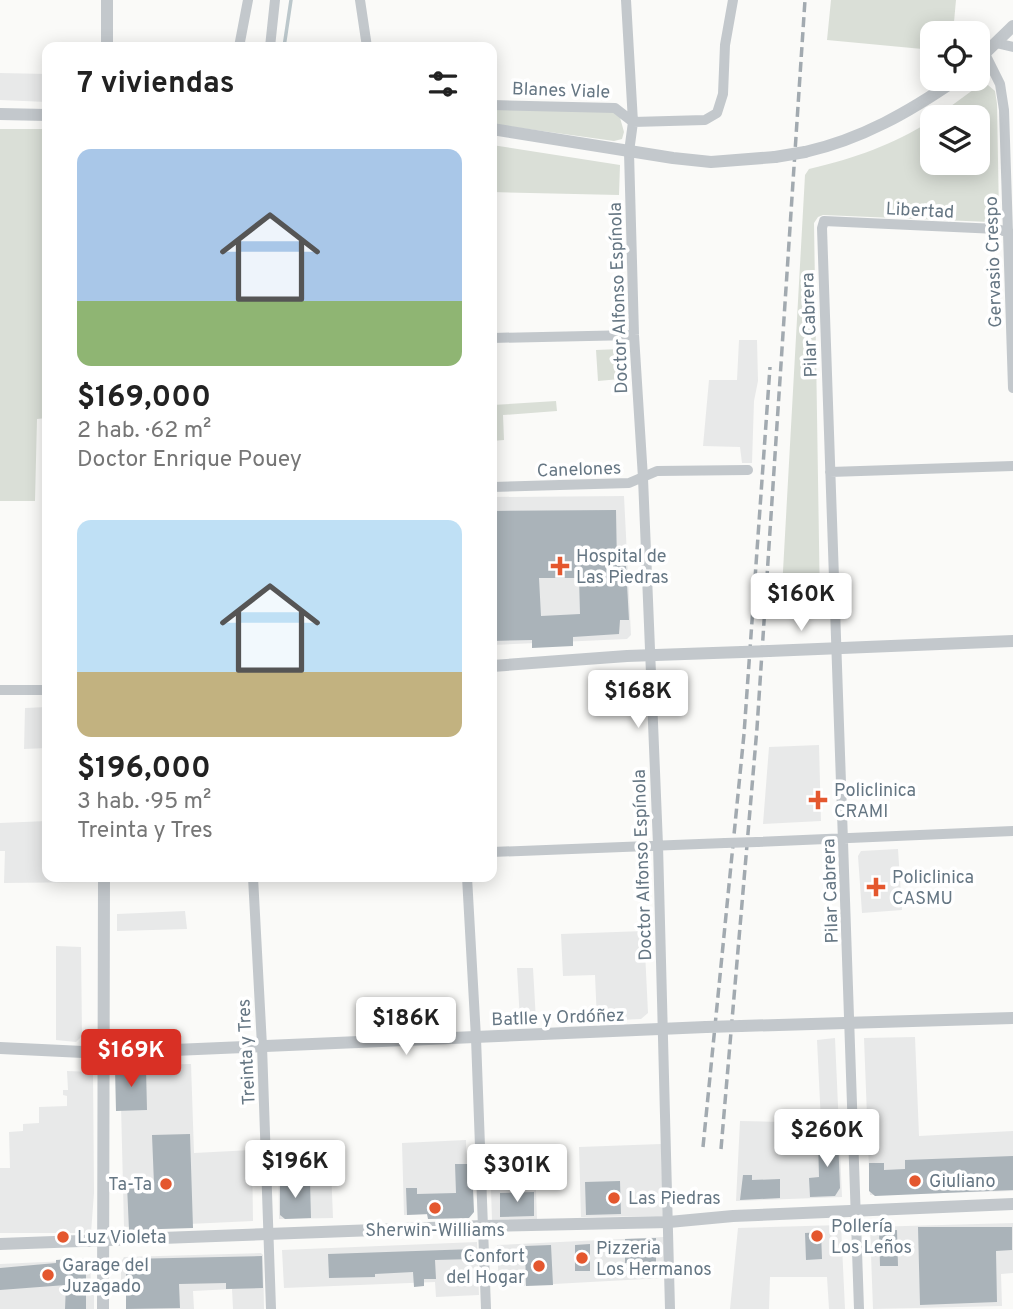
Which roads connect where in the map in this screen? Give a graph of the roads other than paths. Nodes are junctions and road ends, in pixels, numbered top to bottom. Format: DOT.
graph roads {
  1 [pos="107,0"];
  2 [pos="248,0"];
  3 [pos="275,0"];
  4 [pos="360,0"];
  5 [pos="626,0"];
  6 [pos="733,0"];
  7 [pos="1013,26"];
  8 [pos="107,42"];
  9 [pos="240,42"];
  10 [pos="271,42"];
  11 [pos="367,42"];
  12 [pos="996,43"];
  13 [pos="1013,47"];
  14 [pos="990,49"];
  15 [pos="990,69"];
  16 [pos="938,91"];
  17 [pos="497,105"];
  18 [pos="0,114"];
  19 [pos="42,115"];
  20 [pos="633,122"];
  21 [pos="497,130"];
  22 [pos="629,152"];
  23 [pos="824,221"];
  24 [pos="1010,233"];
  25 [pos="634,335"];
  26 [pos="497,338"];
  27 [pos="1013,388"];
  28 [pos="1013,466"];
  29 [pos="748,470"];
  30 [pos="830,472"];
  31 [pos="643,478"];
  32 [pos="497,487"];
  33 [pos="1013,641"];
  34 [pos="835,649"];
  35 [pos="650,656"];
  36 [pos="497,666"];
  37 [pos="0,690"];
  38 [pos="42,690"];
  39 [pos="1013,831"];
  40 [pos="844,837"];
  41 [pos="658,845"];
  42 [pos="497,852"];
  43 [pos="104,882"];
  44 [pos="253,882"];
  45 [pos="467,882"];
  46 [pos="1013,1018"];
  47 [pos="850,1023"];
  48 [pos="662,1030"];
  49 [pos="476,1038"];
  50 [pos="262,1046"];
  51 [pos="0,1048"];
  52 [pos="104,1054"];
  53 [pos="1013,1205"];
  54 [pos="855,1210"];
  55 [pos="669,1222"];
  56 [pos="483,1226"];
  57 [pos="268,1235"];
  58 [pos="103,1242"];
  59 [pos="0,1244"];
  60 [pos="103,1309"];
  61 [pos="271,1309"];
  62 [pos="486,1309"];
  63 [pos="670,1309"];
  64 [pos="859,1309"];
  1 -- 8 [label="street"];
  2 -- 9 [label="street"];
  3 -- 10 [label="street"];
  4 -- 11 [label="street"];
  5 -- 20 [label="street, Doctor Alfonso Espínola"];
  6 -- 20 [label="street, Blanes Viale"];
  7 -- 12 [label="street"];
  12 -- 13 [label="street"];
  12 -- 14 [label="street"];
  15 -- 24 [label="street, Gervasio Crespo"];
  16 -- 22 [label="street, bridge"];
  17 -- 20 [label="street, Blanes Viale"];
  18 -- 19 [label="street"];
  20 -- 22 [label="street, Doctor Alfonso Espínola"];
  21 -- 22 [label="street"];
  22 -- 25 [label="street, Doctor Alfonso Espínola"];
  23 -- 24 [label="street, Libertad"];
  23 -- 30 [label="street, Pilar Cabrera"];
  24 -- 27 [label="street, Gervasio Crespo"];
  25 -- 26 [label="street"];
  25 -- 31 [label="street, Doctor Alfonso Espínola"];
  28 -- 30 [label="street"];
  29 -- 31 [label="street, Canelones"];
  30 -- 34 [label="street, Pilar Cabrera"];
  31 -- 32 [label="street, Canelones"];
  31 -- 35 [label="street, Doctor Alfonso Espínola"];
  33 -- 34 [label="street"];
  34 -- 35 [label="street, bridge"];
  34 -- 40 [label="street, Pilar Cabrera"];
  35 -- 36 [label="street"];
  35 -- 41 [label="street, Doctor Alfonso Espínola"];
  37 -- 38 [label="street"];
  39 -- 40 [label="street"];
  40 -- 41 [label="street, bridge"];
  40 -- 47 [label="street, Pilar Cabrera"];
  41 -- 42 [label="street"];
  41 -- 48 [label="street, Doctor Alfonso Espínola"];
  43 -- 52 [label="street"];
  44 -- 50 [label="street, Treinta y Tres"];
  45 -- 49 [label="street"];
  46 -- 47 [label="street, Batlle y Ordóñez"];
  47 -- 48 [label="street, Batlle y Ordóñez, bridge"];
  47 -- 54 [label="street, Pilar Cabrera"];
  48 -- 49 [label="street, Batlle y Ordóñez"];
  48 -- 55 [label="street, Doctor Alfonso Espínola"];
  49 -- 50 [label="street, Batlle y Ordóñez"];
  49 -- 56 [label="street"];
  50 -- 52 [label="street, Batlle y Ordóñez"];
  50 -- 57 [label="street, Treinta y Tres"];
  51 -- 52 [label="street, Batlle y Ordóñez"];
  52 -- 58 [label="street"];
  53 -- 54 [label="street"];
  54 -- 55 [label="street"];
  54 -- 64 [label="street, Pilar Cabrera"];
  55 -- 56 [label="street"];
  55 -- 63 [label="street, Doctor Alfonso Espínola"];
  56 -- 57 [label="street"];
  56 -- 62 [label="street"];
  57 -- 58 [label="street"];
  57 -- 61 [label="street, Treinta y Tres"];
  58 -- 59 [label="street"];
  58 -- 60 [label="street"];
}
